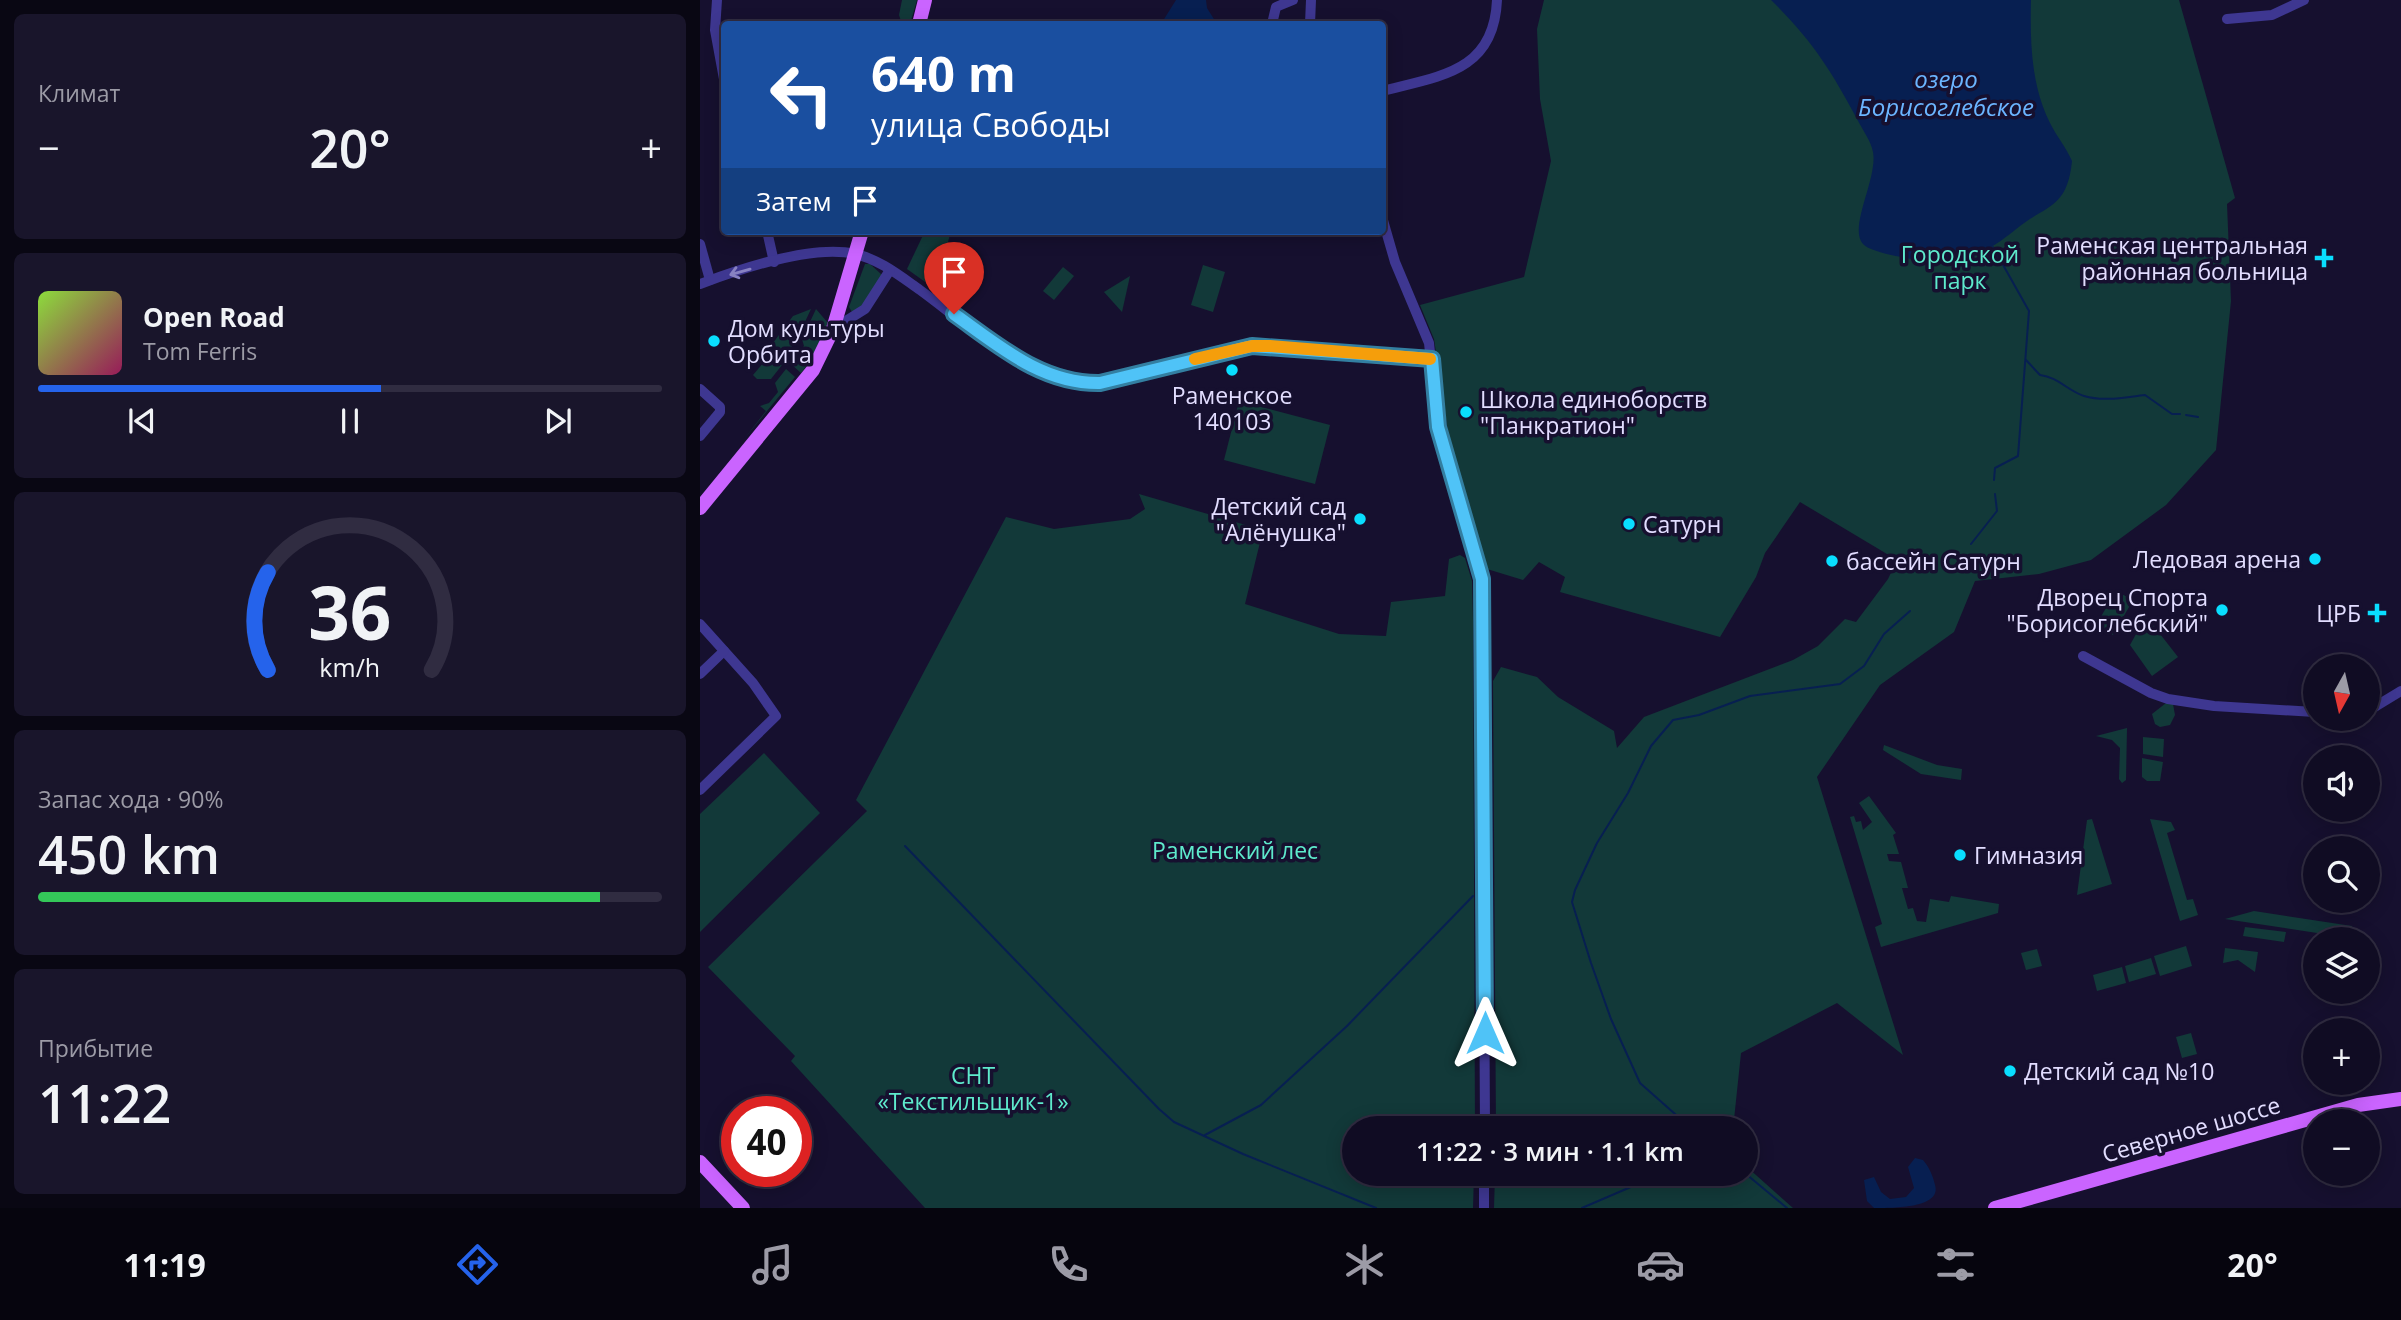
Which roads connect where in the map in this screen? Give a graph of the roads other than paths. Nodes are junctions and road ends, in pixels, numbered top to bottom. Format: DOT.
graph roads {
  1 [pos="717,0"];
  2 [pos="925,0"];
  3 [pos="1293,0"];
  4 [pos="1497,0"];
  5 [pos="2304,0"];
  6 [pos="1307,1"];
  7 [pos="2227,19"];
  8 [pos="920,21"];
  9 [pos="1273,21"];
  10 [pos="1310,21"];
  11 [pos="721,63"];
  12 [pos="1386,90"];
  13 [pos="1386,231"];
  14 [pos="769,235"];
  15 [pos="861,235"];
  16 [pos="700,244"];
  17 [pos="855,254"];
  18 [pos="774,262"];
  19 [pos="890,270"];
  20 [pos="705,282"];
  21 [pos="833,329"];
  22 [pos="1432,359"];
  23 [pos="700,388"];
  24 [pos="700,436"];
  25 [pos="700,508"];
  26 [pos="700,624"];
  27 [pos="724,651"];
  28 [pos="2083,656"];
  29 [pos="700,674"];
  30 [pos="2401,691"];
  31 [pos="2380,704"];
  32 [pos="2303,711"];
  33 [pos="700,790"];
  34 [pos="2401,1099"];
  35 [pos="1485,1116"];
  36 [pos="700,1162"];
  37 [pos="1484,1186"];
  38 [pos="744,1208"];
  39 [pos="1484,1208"];
  40 [pos="1995,1208"];
  1 -- 11 [label="street"];
  2 -- 8 [label="main road"];
  3 -- 9 [label="street"];
  4 -- 12 [label="street"];
  5 -- 7 [label="street"];
  6 -- 10 [label="street"];
  13 -- 22 [label="street"];
  14 -- 18 [label="street"];
  15 -- 17 [label="main road"];
  16 -- 20 [label="street"];
  17 -- 18 [label="street"];
  17 -- 19 [label="street"];
  17 -- 21 [label="main road"];
  18 -- 20 [label="street, one-way"];
  19 -- 21 [label="street"];
  19 -- 22 [label="street"];
  21 -- 25 [label="main road"];
  22 -- 35 [label="street"];
  23 -- 24 [label="street"];
  26 -- 27 [label="street"];
  27 -- 29 [label="street"];
  27 -- 33 [label="street"];
  28 -- 32 [label="street"];
  30 -- 31 [label="street"];
  34 -- 40 [label="main road, Северное шоссе"];
  36 -- 38 [label="main road"];
  37 -- 39 [label="street"];
}
